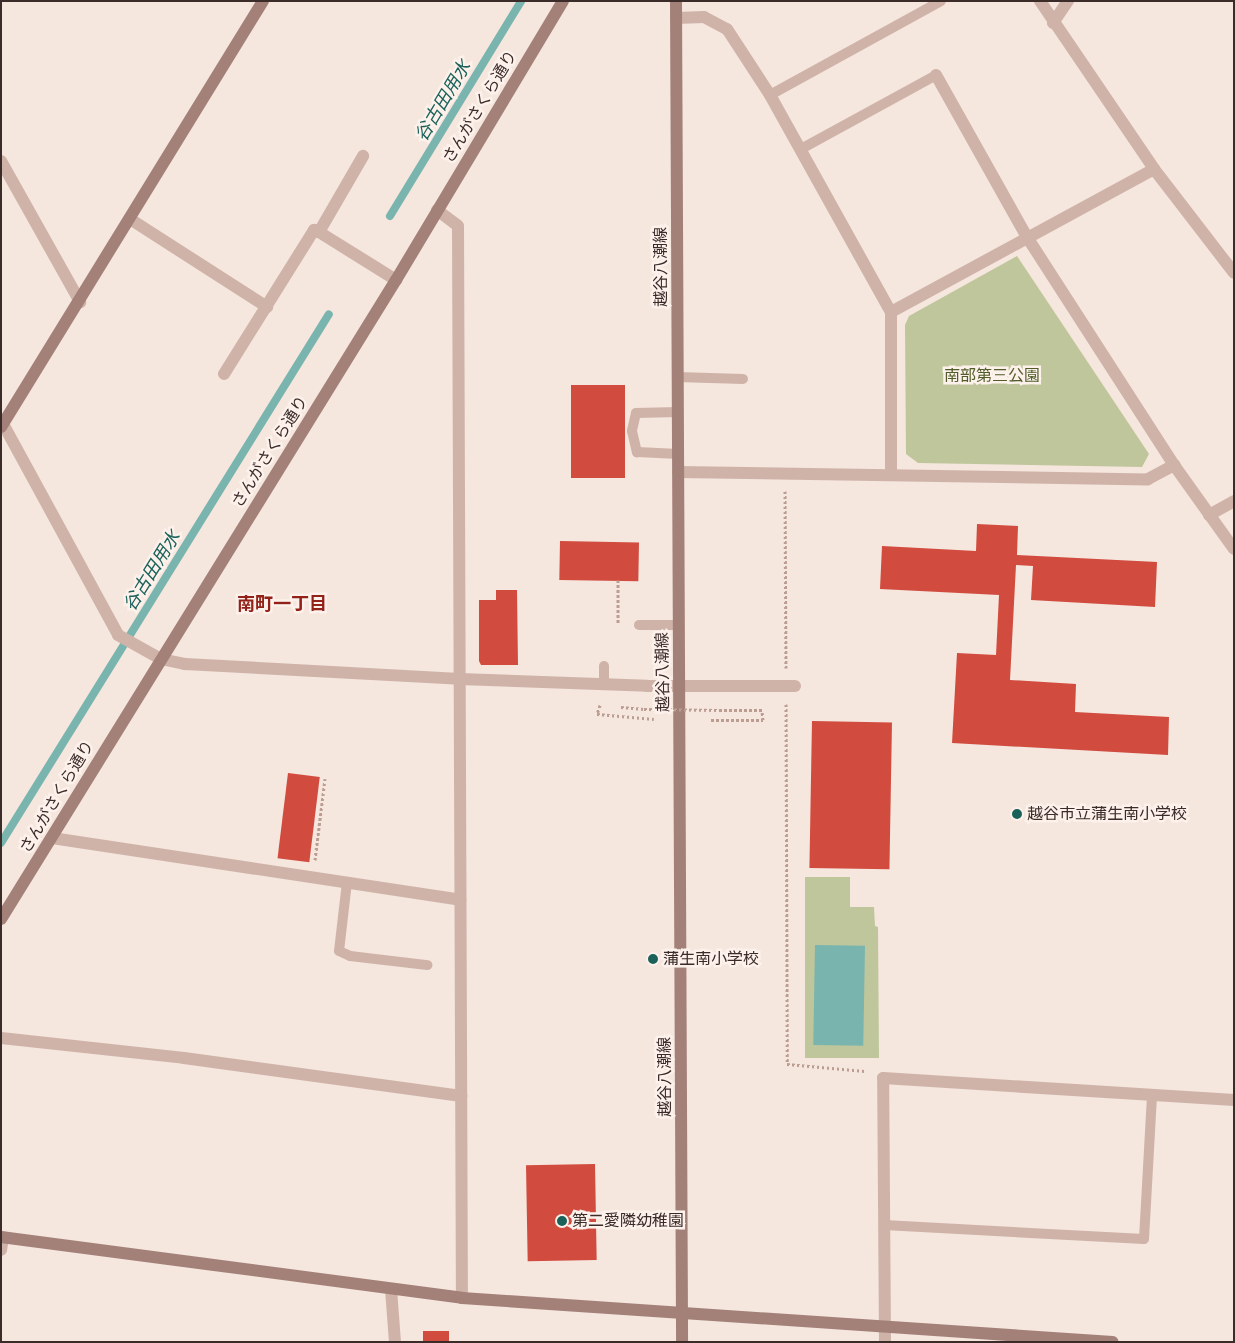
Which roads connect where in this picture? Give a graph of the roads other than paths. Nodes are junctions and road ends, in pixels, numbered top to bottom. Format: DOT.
graph roads {
  1 [pos="263,1"];
  2 [pos="563,1"];
  3 [pos="676,1"];
  4 [pos="941,1"];
  5 [pos="1040,1"];
  6 [pos="1068,1"];
  7 [pos="676,18"];
  8 [pos="1053,23"];
  9 [pos="936,75"];
  10 [pos="770,95"];
  11 [pos="801,149"];
  12 [pos="363,156"];
  13 [pos="1,161"];
  14 [pos="1154,169"];
  15 [pos="437,210"];
  16 [pos="130,218"];
  17 [pos="319,232"];
  18 [pos="1027,237"];
  19 [pos="1234,273"];
  20 [pos="396,280"];
  21 [pos="80,302"];
  22 [pos="267,307"];
  23 [pos="891,312"];
  24 [pos="224,374"];
  25 [pos="677,377"];
  26 [pos="743,379"];
  27 [pos="678,412"];
  28 [pos="2,423"];
  29 [pos="678,454"];
  30 [pos="1174,465"];
  31 [pos="678,472"];
  32 [pos="892,474"];
  33 [pos="1234,501"];
  34 [pos="1209,515"];
  35 [pos="1234,549"];
  36 [pos="639,624"];
  37 [pos="679,625"];
  38 [pos="161,659"];
  39 [pos="604,666"];
  40 [pos="460,679"];
  41 [pos="604,684"];
  42 [pos="680,686"];
  43 [pos="790,686"];
  44 [pos="52,838"];
  45 [pos="347,882"];
  46 [pos="460,900"];
  47 [pos="1,919"];
  48 [pos="427,965"];
  49 [pos="1,1038"];
  50 [pos="1152,1094"];
  51 [pos="461,1096"];
  52 [pos="1234,1100"];
  53 [pos="884,1225"];
  54 [pos="2,1237"];
  55 [pos="1,1250"];
  56 [pos="391,1289"];
  57 [pos="462,1298"];
  58 [pos="682,1314"];
  59 [pos="885,1327"];
  60 [pos="395,1342"];
  61 [pos="682,1342"];
  62 [pos="885,1342"];
  63 [pos="1113,1342"];
  1 -- 16 [label="street"];
  2 -- 15 [label="street, さんがさくら通り"];
  3 -- 7 [label="street, 越谷八潮線"];
  4 -- 10 [label="lane"];
  5 -- 8 [label="street"];
  6 -- 8 [label="street"];
  7 -- 10 [label="street"];
  7 -- 25 [label="street, 越谷八潮線"];
  8 -- 14 [label="street"];
  9 -- 11 [label="lane"];
  9 -- 18 [label="street"];
  10 -- 11 [label="street"];
  11 -- 23 [label="street"];
  12 -- 17 [label="street"];
  13 -- 21 [label="street"];
  14 -- 18 [label="street"];
  14 -- 19 [label="street"];
  15 -- 20 [label="street, さんがさくら通り"];
  15 -- 40 [label="street"];
  16 -- 21 [label="street"];
  16 -- 22 [label="street"];
  17 -- 20 [label="street"];
  17 -- 22 [label="street"];
  18 -- 23 [label="street"];
  18 -- 30 [label="street"];
  20 -- 38 [label="street, さんがさくら通り"];
  21 -- 28 [label="street"];
  22 -- 24 [label="street"];
  23 -- 32 [label="street"];
  25 -- 26 [label="lane"];
  25 -- 27 [label="street, 越谷八潮線"];
  27 -- 29 [label="street, 越谷八潮線"];
  27 -- 29 [label="lane"];
  28 -- 38 [label="street"];
  29 -- 31 [label="street, 越谷八潮線"];
  30 -- 32 [label="street"];
  30 -- 34 [label="street"];
  31 -- 32 [label="street"];
  31 -- 37 [label="street, 越谷八潮線"];
  33 -- 34 [label="street"];
  34 -- 35 [label="street"];
  36 -- 37 [label="lane"];
  37 -- 42 [label="street, 越谷八潮線"];
  38 -- 40 [label="street"];
  38 -- 44 [label="street, さんがさくら通り"];
  39 -- 41 [label="lane"];
  40 -- 41 [label="street"];
  40 -- 46 [label="street"];
  41 -- 42 [label="street"];
  42 -- 43 [label="street"];
  42 -- 58 [label="street, 越谷八潮線"];
  44 -- 45 [label="street"];
  44 -- 47 [label="street, さんがさくら通り"];
  45 -- 46 [label="street"];
  45 -- 48 [label="lane"];
  46 -- 51 [label="street"];
  49 -- 51 [label="street"];
  50 -- 52 [label="street"];
  50 -- 53 [label="lane"];
  50 -- 53 [label="street"];
  51 -- 57 [label="street"];
  53 -- 59 [label="street"];
  54 -- 55 [label="street"];
  54 -- 56 [label="street"];
  56 -- 57 [label="street"];
  56 -- 60 [label="street"];
  57 -- 58 [label="street"];
  58 -- 59 [label="street"];
  58 -- 61 [label="street, 越谷八潮線"];
  59 -- 62 [label="street"];
  59 -- 63 [label="street"];
}
